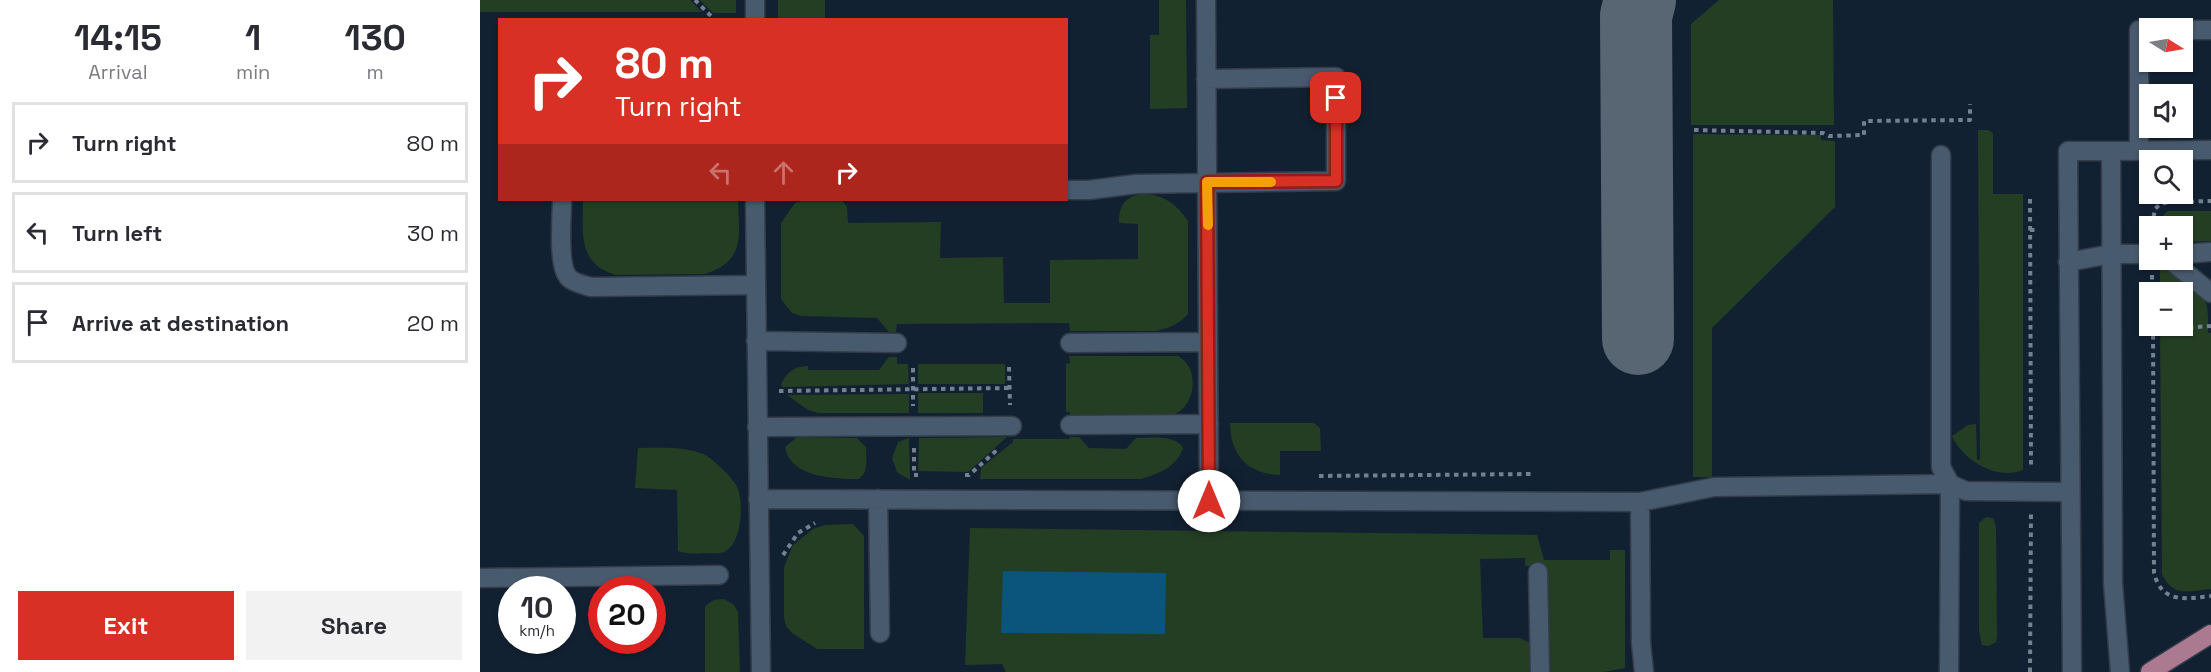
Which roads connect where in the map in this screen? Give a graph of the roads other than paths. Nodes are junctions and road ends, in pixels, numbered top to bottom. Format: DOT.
graph roads {
  1 [pos="755,0"];
  2 [pos="1206,0"];
  3 [pos="755,18"];
  4 [pos="2193,30"];
  5 [pos="2211,30"];
  6 [pos="2142,72"];
  7 [pos="1206,79"];
  8 [pos="2139,150"];
  9 [pos="2193,150"];
  10 [pos="2211,150"];
  11 [pos="2111,151"];
  12 [pos="1941,155"];
  13 [pos="1207,182"];
  14 [pos="1068,190"];
  15 [pos="562,201"];
  16 [pos="755,201"];
  17 [pos="2211,252"];
  18 [pos="2193,253"];
  19 [pos="2111,254"];
  20 [pos="2139,258"];
  21 [pos="2068,262"];
  22 [pos="2182,270"];
  23 [pos="756,285"];
  24 [pos="2211,293"];
  25 [pos="756,341"];
  26 [pos="1208,342"];
  27 [pos="897,343"];
  28 [pos="1070,343"];
  29 [pos="1011,419"];
  30 [pos="1070,424"];
  31 [pos="1209,424"];
  32 [pos="757,427"];
  33 [pos="1950,484"];
  34 [pos="2070,492"];
  35 [pos="758,499"];
  36 [pos="878,499"];
  37 [pos="1209,501"];
  38 [pos="1640,502"];
  39 [pos="1538,572"];
  40 [pos="719,575"];
  41 [pos="480,578"];
  42 [pos="880,633"];
  43 [pos="2211,634"];
  44 [pos="1949,671"];
  45 [pos="761,672"];
  46 [pos="1540,672"];
  47 [pos="1644,672"];
  48 [pos="2072,672"];
  49 [pos="2120,672"];
  50 [pos="2150,672"];
  1 -- 3 [label="lane"];
  2 -- 7 [label="lane"];
  4 -- 5 [label="lane"];
  6 -- 8 [label="lane"];
  7 -- 13 [label="lane"];
  7 -- 13 [label="lane"];
  8 -- 11 [label="lane"];
  9 -- 10 [label="lane"];
  11 -- 19 [label="lane"];
  11 -- 21 [label="lane"];
  12 -- 33 [label="lane"];
  13 -- 14 [label="lane"];
  13 -- 26 [label="lane"];
  15 -- 23 [label="lane"];
  16 -- 23 [label="lane"];
  17 -- 18 [label="lane"];
  19 -- 20 [label="lane"];
  19 -- 21 [label="lane"];
  19 -- 49 [label="lane"];
  21 -- 34 [label="lane"];
  22 -- 24 [label="lane"];
  23 -- 25 [label="lane"];
  25 -- 27 [label="lane"];
  25 -- 32 [label="lane"];
  26 -- 28 [label="lane"];
  26 -- 31 [label="lane"];
  29 -- 32 [label="lane"];
  30 -- 31 [label="lane"];
  31 -- 37 [label="lane"];
  32 -- 35 [label="lane"];
  33 -- 34 [label="lane"];
  33 -- 38 [label="lane"];
  33 -- 44 [label="lane"];
  34 -- 48 [label="lane"];
  35 -- 36 [label="lane"];
  35 -- 45 [label="lane"];
  36 -- 37 [label="lane"];
  36 -- 42 [label="lane"];
  37 -- 38 [label="lane"];
  38 -- 47 [label="lane"];
  39 -- 46 [label="lane"];
  40 -- 41 [label="lane"];
  43 -- 50 [label="main road"];
}
